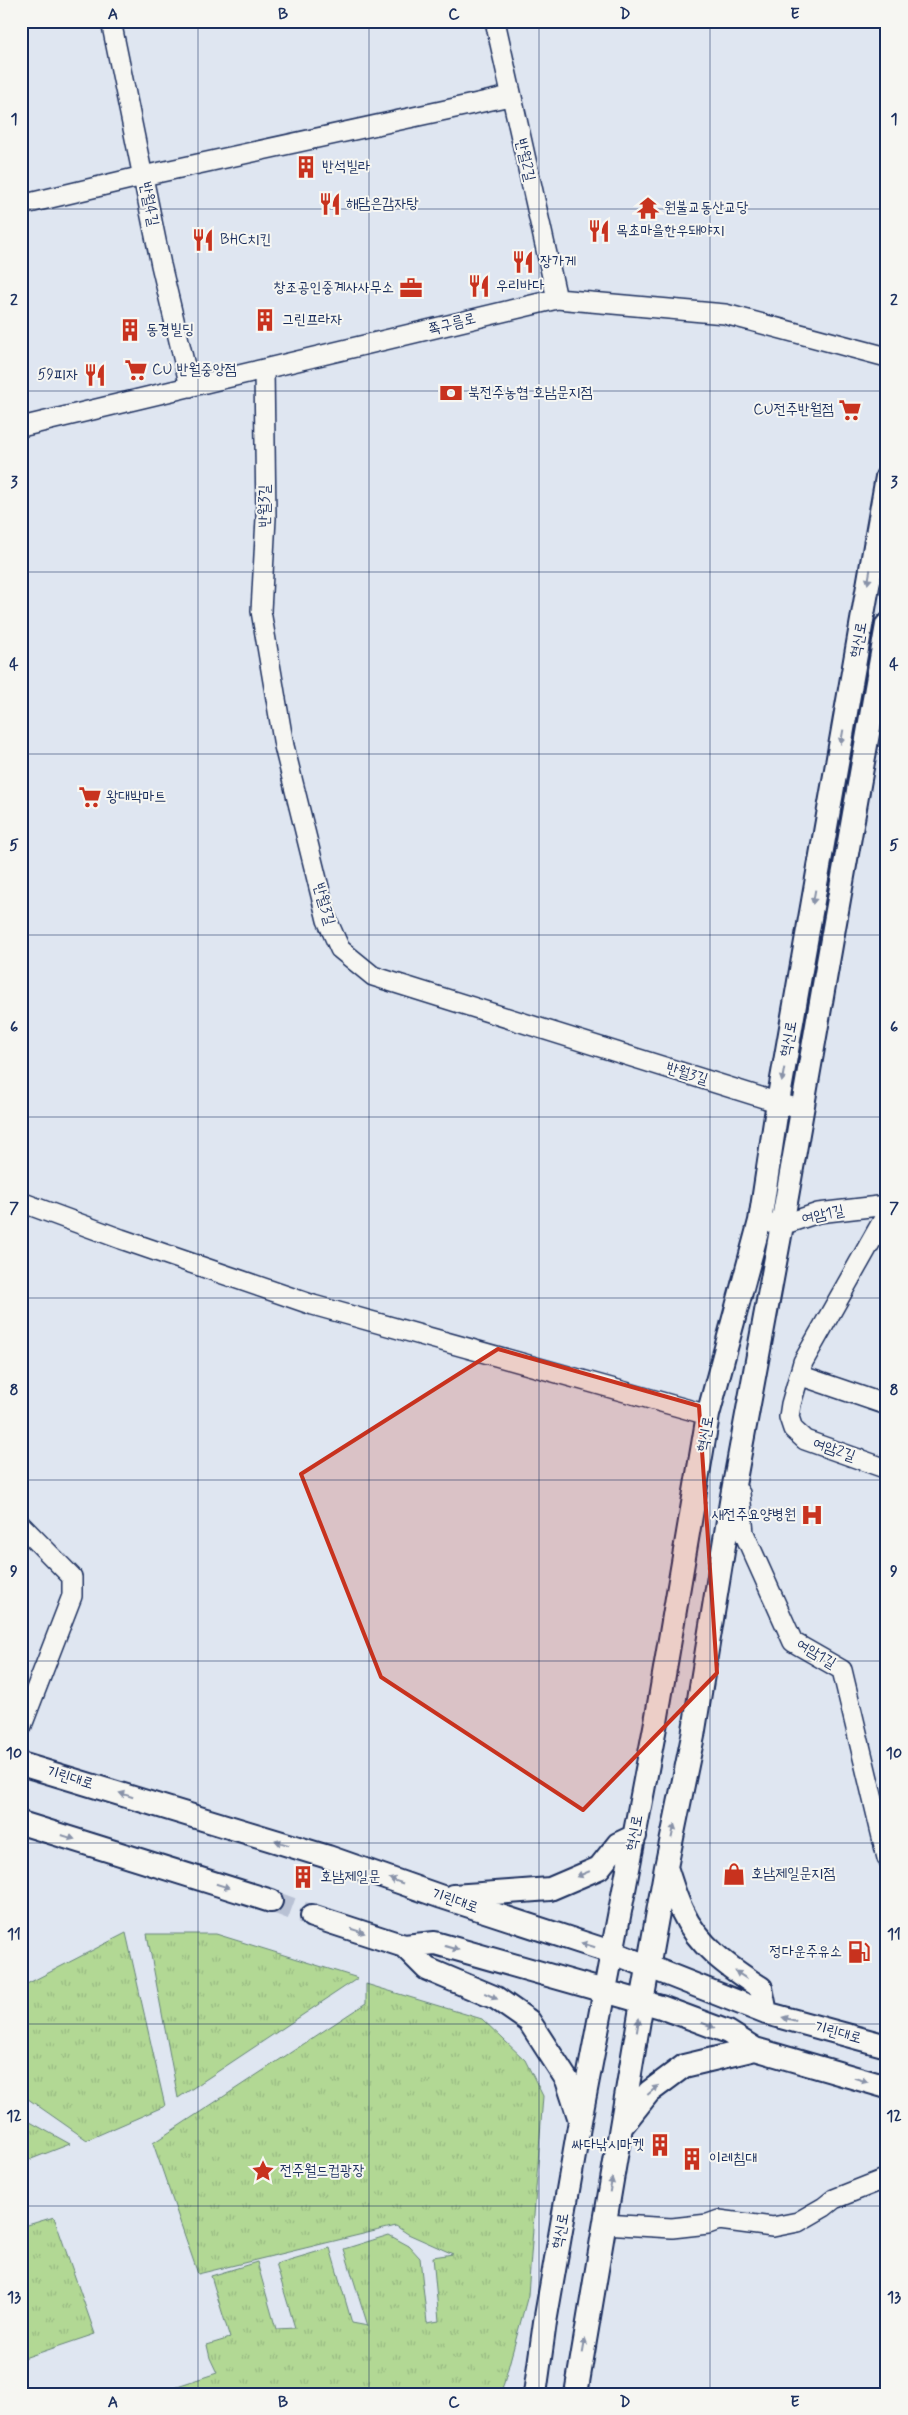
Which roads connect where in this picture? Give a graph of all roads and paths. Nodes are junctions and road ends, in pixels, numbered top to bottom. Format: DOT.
graph roads {
  1 [pos="111,21"];
  2 [pos="495,21"];
  3 [pos="510,96"];
  4 [pos="143,176"];
  5 [pos="21,205"];
  6 [pos="557,299"];
  7 [pos="887,356"];
  8 [pos="264,370"];
  9 [pos="190,387"];
  10 [pos="21,427"];
  11 [pos="887,477"];
  12 [pos="887,624"];
  13 [pos="778,1102"];
  14 [pos="802,1110"];
  15 [pos="21,1202"];
  16 [pos="887,1205"];
  17 [pos="887,1213"];
  18 [pos="760,1222"];
  19 [pos="782,1226"];
  20 [pos="801,1369"];
  21 [pos="887,1405"];
  22 [pos="708,1415"];
  23 [pos="887,1469"];
  24 [pos="732,1496"];
  25 [pos="21,1525"];
  26 [pos="21,1728"];
  27 [pos="21,1764"];
  28 [pos="21,1823"];
  29 [pos="635,1836"];
  30 [pos="887,1858"];
  31 [pos="666,1867"];
  32 [pos="442,1897"];
  33 [pos="271,1901"];
  34 [pos="312,1916"];
  35 [pos="404,1946"];
  36 [pos="614,1953"];
  37 [pos="649,1967"];
  38 [pos="606,1992"];
  39 [pos="642,2002"];
  40 [pos="766,2013"];
  41 [pos="887,2046"];
  42 [pos="755,2049"];
  43 [pos="887,2088"];
  44 [pos="580,2121"];
  45 [pos="621,2127"];
  46 [pos="887,2178"];
  47 [pos="604,2224"];
  48 [pos="535,2394"];
  49 [pos="576,2394"];
  1 -- 4 [label="street, 반월4길"];
  2 -- 3 [label="street, 반월2길"];
  3 -- 4 [label="street"];
  3 -- 6 [label="street, 반월2길"];
  4 -- 5 [label="street"];
  4 -- 9 [label="street, 반월4길"];
  6 -- 7 [label="street, 쪽구름로"];
  6 -- 8 [label="street, 쪽구름로"];
  8 -- 9 [label="street, 쪽구름로"];
  8 -- 13 [label="street, 반월3길"];
  9 -- 10 [label="street, 쪽구름로"];
  11 -- 13 [label="street, 혁신로, one-way"];
  12 -- 14 [label="street, 혁신로"];
  13 -- 14 [label="street, 반월3길"];
  13 -- 18 [label="street, 혁신로"];
  14 -- 19 [label="street, 혁신로"];
  15 -- 22 [label="street"];
  16 -- 19 [label="street, 여암1길"];
  17 -- 20 [label="street"];
  18 -- 19 [label="street, 여암1길"];
  18 -- 22 [label="street, 혁신로"];
  19 -- 24 [label="street, 혁신로"];
  20 -- 21 [label="street"];
  20 -- 23 [label="street, 여암2길"];
  22 -- 29 [label="street, 혁신로"];
  24 -- 30 [label="street, 여암1길"];
  31 -- 24 [label="street, 혁신로, one-way"];
  25 -- 26 [label="street"];
  32 -- 27 [label="street, 기린대로, one-way"];
  28 -- 33 [label="street, one-way"];
  29 -- 32 [label="street, one-way"];
  29 -- 36 [label="street, 혁신로"];
  31 -- 37 [label="street, 혁신로"];
  40 -- 31 [label="street, one-way"];
  36 -- 32 [label="street, 기린대로, one-way"];
  34 -- 35 [label="street, one-way"];
  35 -- 38 [label="street, one-way"];
  35 -- 44 [label="street, one-way"];
  36 -- 37 [label="street, 기린대로"];
  36 -- 38 [label="street, 혁신로"];
  37 -- 39 [label="street, 혁신로"];
  37 -- 40 [label="street, 기린대로"];
  38 -- 39 [label="street"];
  38 -- 44 [label="street, 혁신로"];
  39 -- 42 [label="street, one-way"];
  45 -- 39 [label="street, 혁신로, one-way"];
  41 -- 40 [label="street, 기린대로, one-way"];
  42 -- 43 [label="street, one-way"];
  45 -- 42 [label="street, one-way"];
  44 -- 48 [label="street, 혁신로"];
  47 -- 45 [label="street, 혁신로, one-way"];
  46 -- 47 [label="street"];
  49 -- 47 [label="street, 혁신로, one-way"];
}
